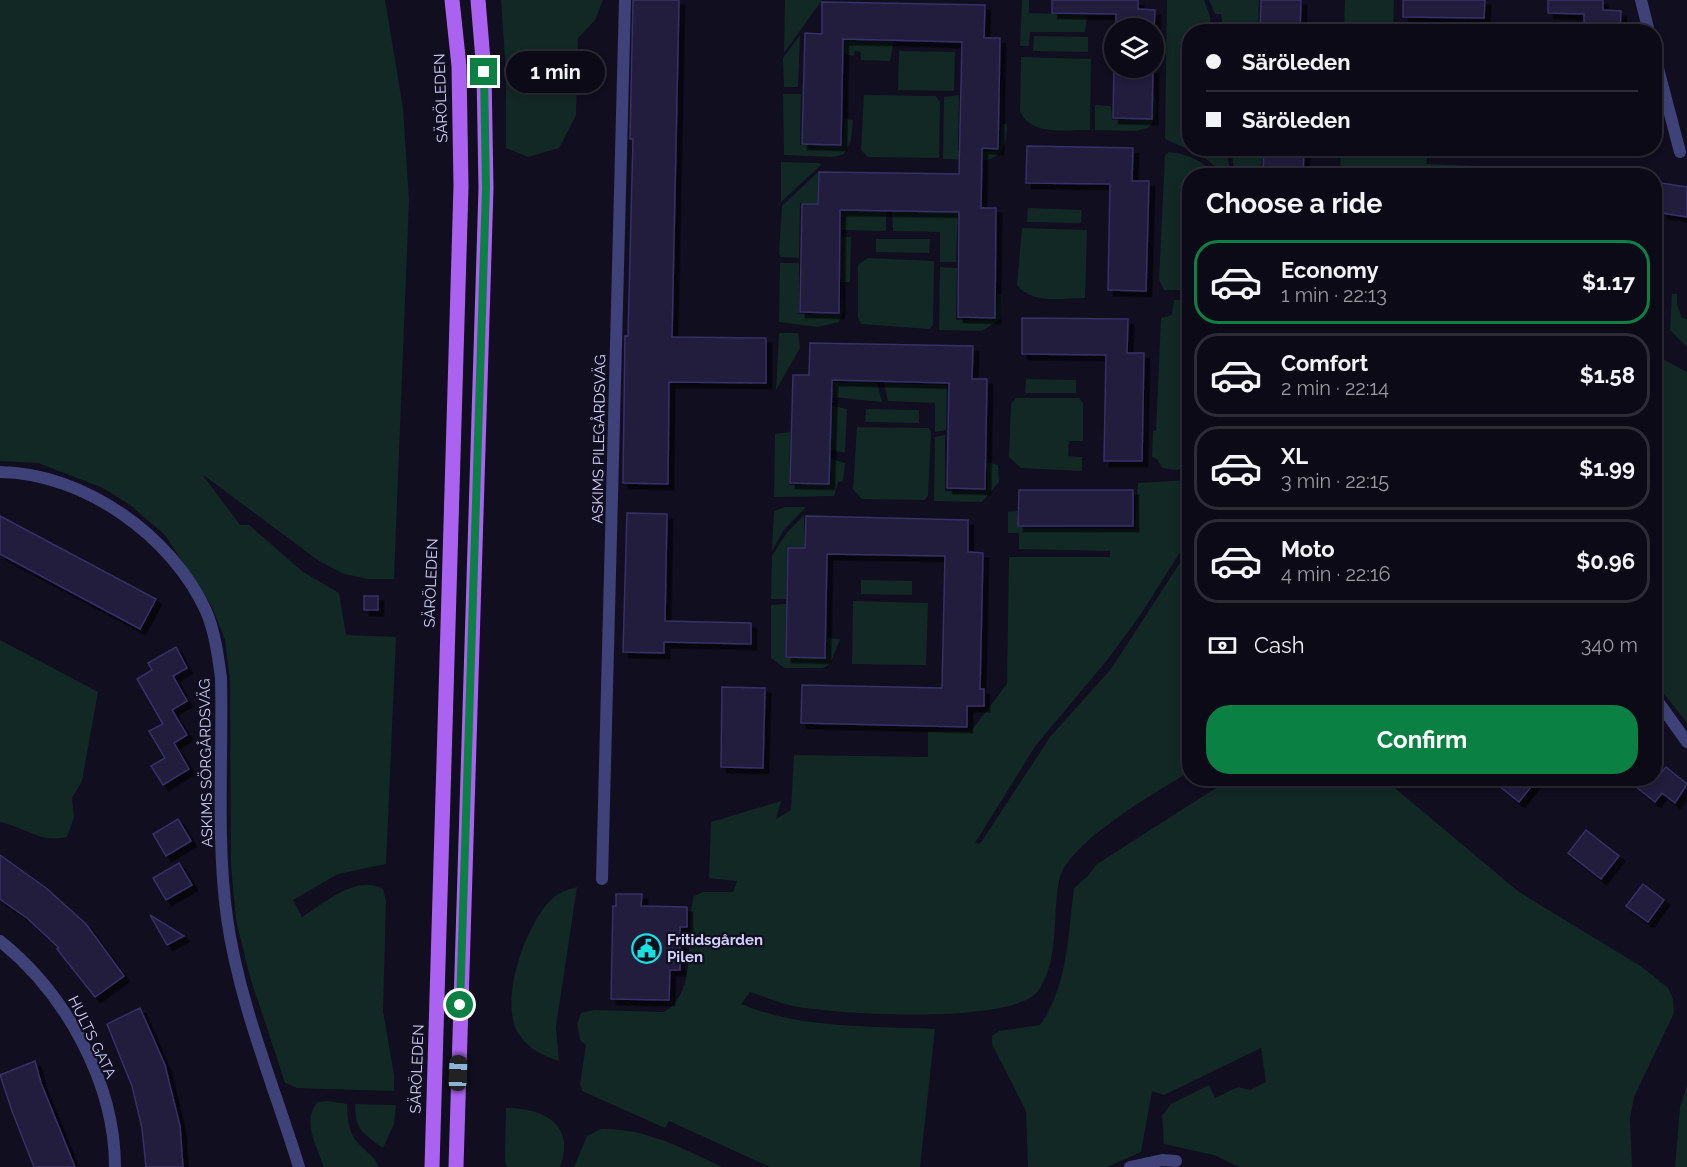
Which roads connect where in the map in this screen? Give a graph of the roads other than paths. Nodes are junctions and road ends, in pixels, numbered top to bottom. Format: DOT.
graph roads {
  1 [pos="452,0"];
  2 [pos="478,0"];
  3 [pos="625,0"];
  4 [pos="1641,0"];
  5 [pos="1647,24"];
  6 [pos="1662,83"];
  7 [pos="1680,152"];
  8 [pos="0,472"];
  9 [pos="1662,707"];
  10 [pos="1687,742"];
  11 [pos="602,879"];
  12 [pos="0,942"];
  13 [pos="1176,1161"];
  14 [pos="116,1167"];
  15 [pos="299,1167"];
  16 [pos="432,1167"];
  17 [pos="456,1167"];
  18 [pos="1130,1167"];
  1 -- 16 [label="main road, SÄRÖLEDEN"];
  2 -- 17 [label="main road"];
  3 -- 11 [label="street, ASKIMS PILEGÅRDSVÄG"];
  4 -- 5 [label="street"];
  6 -- 7 [label="street"];
  8 -- 15 [label="street, ASKIMS SÖRGÅRDSVÄG"];
  9 -- 10 [label="street"];
  12 -- 14 [label="street, HULTS GATA"];
  13 -- 18 [label="street"];
}
